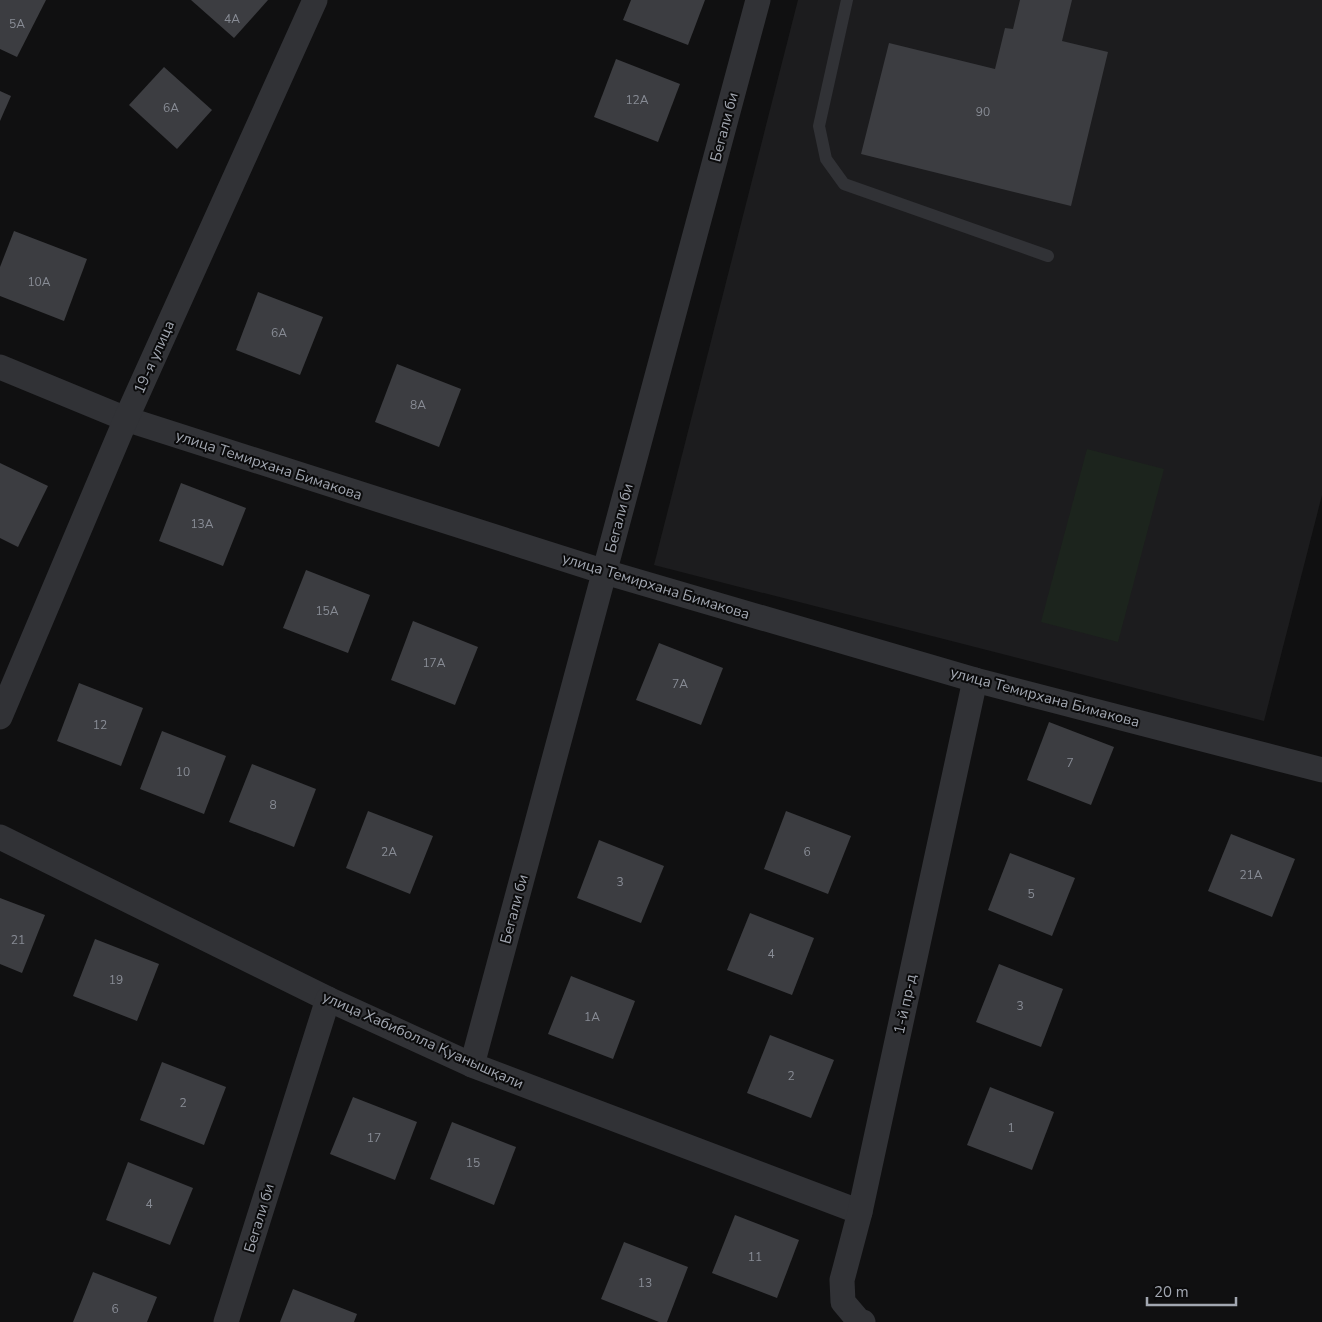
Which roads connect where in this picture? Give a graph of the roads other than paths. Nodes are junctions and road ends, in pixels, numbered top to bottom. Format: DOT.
graph roads {
  1 [pos="315,0"];
  2 [pos="758,0"];
  3 [pos="847,0"];
  4 [pos="1048,256"];
  5 [pos="0,367"];
  6 [pos="126,419"];
  7 [pos="605,572"];
  8 [pos="975,680"];
  9 [pos="0,717"];
  10 [pos="1322,770"];
  11 [pos="0,837"];
  12 [pos="328,999"];
  13 [pos="472,1065"];
  14 [pos="860,1212"];
  15 [pos="226,1322"];
  16 [pos="862,1322"];
  1 -- 6 [label="street, 19-я улица"];
  2 -- 7 [label="street, Бегали би"];
  3 -- 4 [label="lane"];
  5 -- 6 [label="street, улица Темирхана Бимакова"];
  6 -- 7 [label="street, улица Темирхана Бимакова"];
  6 -- 9 [label="street, 19-я улица"];
  7 -- 8 [label="street, улица Темирхана Бимакова"];
  7 -- 13 [label="street, Бегали би"];
  8 -- 10 [label="street, улица Темирхана Бимакова"];
  8 -- 14 [label="street, 1-й пр-д"];
  11 -- 12 [label="street, улица Хабиболла Қуанышқали"];
  12 -- 13 [label="street, улица Хабиболла Қуанышқали"];
  12 -- 15 [label="street, Бегали би"];
  13 -- 14 [label="street, улица Хабиболла Қуанышқали"];
  14 -- 16 [label="street, 1-й пр-д"];
}
